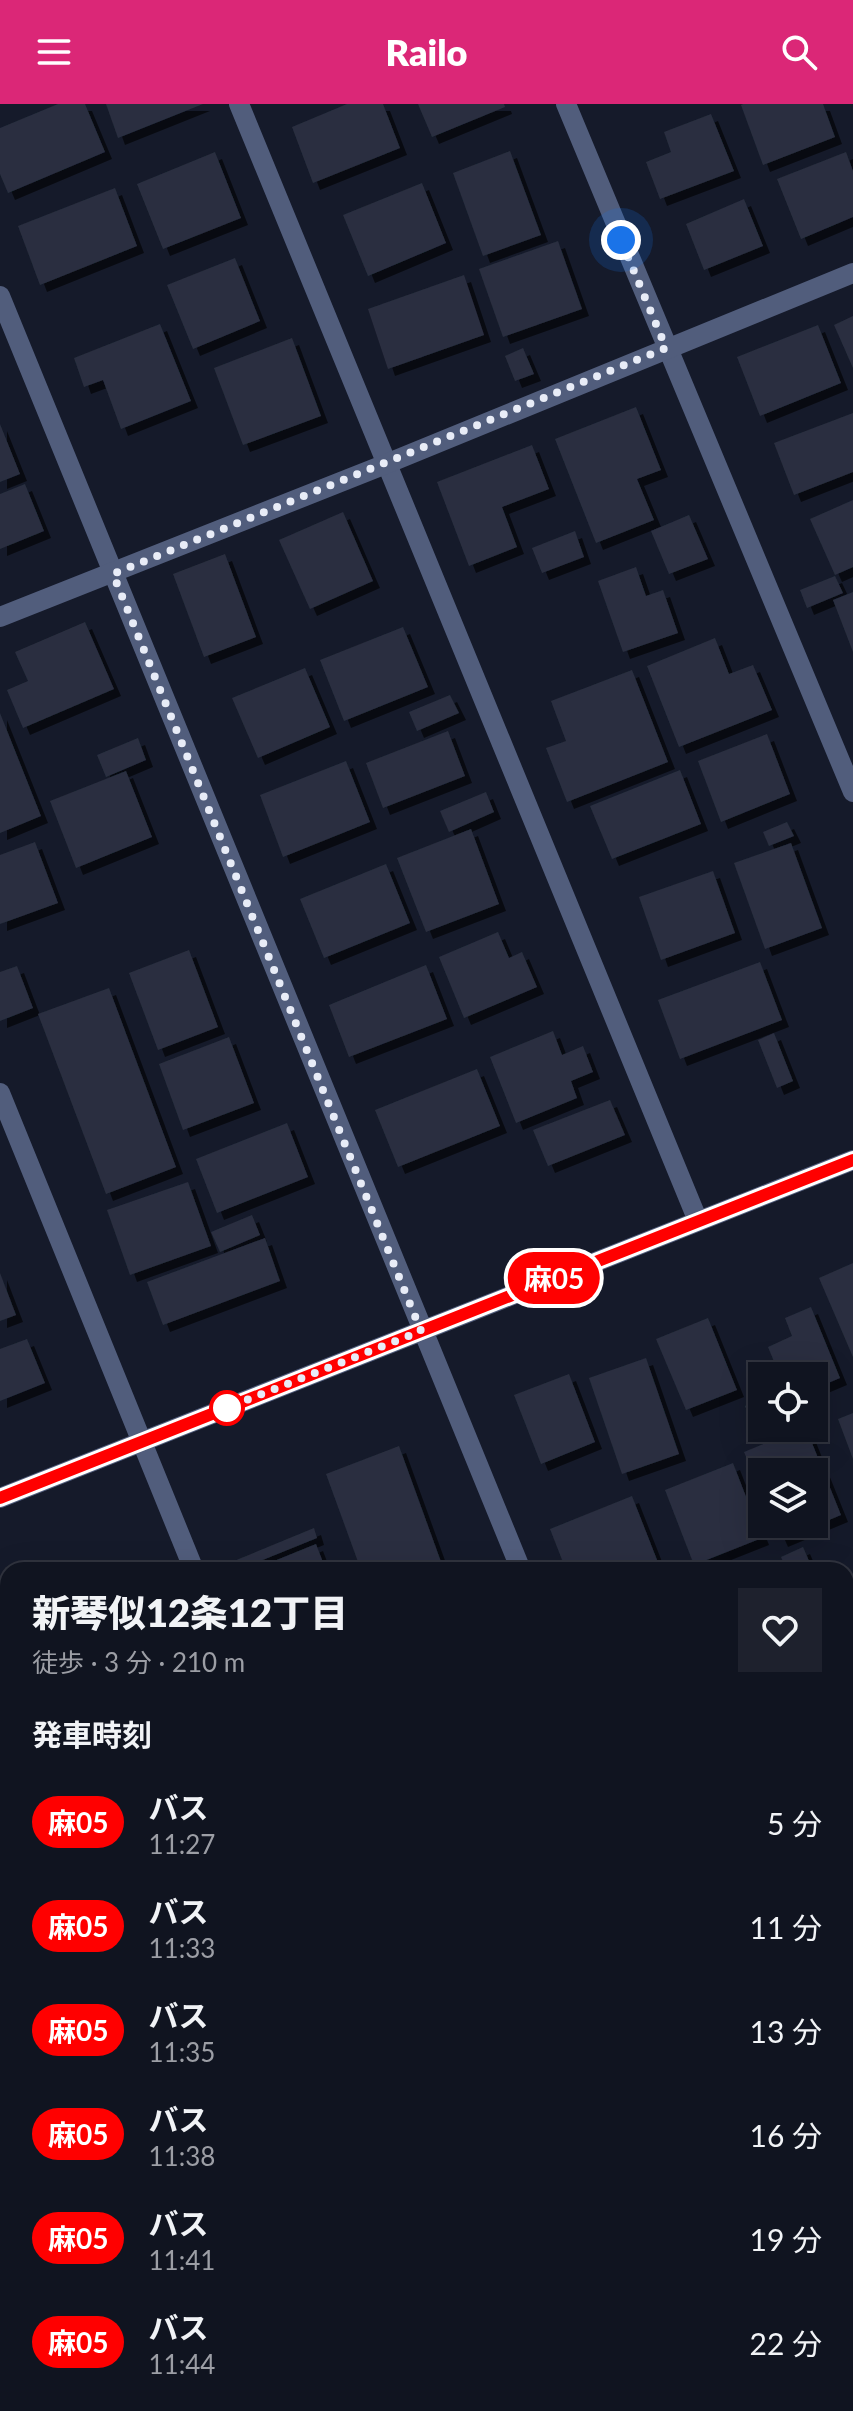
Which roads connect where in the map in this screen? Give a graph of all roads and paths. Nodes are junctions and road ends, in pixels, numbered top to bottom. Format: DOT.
graph roads {
  1 [pos="239,104"];
  2 [pos="566,104"];
  3 [pos="853,273"];
  4 [pos="0,296"];
  5 [pos="666,348"];
  6 [pos="386,464"];
  7 [pos="113,574"];
  8 [pos="0,617"];
  9 [pos="853,792"];
  10 [pos="0,1093"];
  11 [pos="853,1160"];
  12 [pos="698,1221"];
  13 [pos="421,1331"];
  14 [pos="140,1442"];
  15 [pos="0,1498"];
  16 [pos="191,1562"];
  17 [pos="518,1562"];
  1 -- 6 [label="street"];
  2 -- 5 [label="street"];
  3 -- 5 [label="street"];
  4 -- 7 [label="street"];
  5 -- 6 [label="street"];
  5 -- 9 [label="street"];
  6 -- 7 [label="street"];
  6 -- 12 [label="street"];
  7 -- 8 [label="street"];
  7 -- 13 [label="street"];
  10 -- 14 [label="street"];
  11 -- 12 [label="street"];
  12 -- 13 [label="street"];
  13 -- 14 [label="street"];
  13 -- 17 [label="street"];
  14 -- 15 [label="street"];
  14 -- 16 [label="street"];
}
